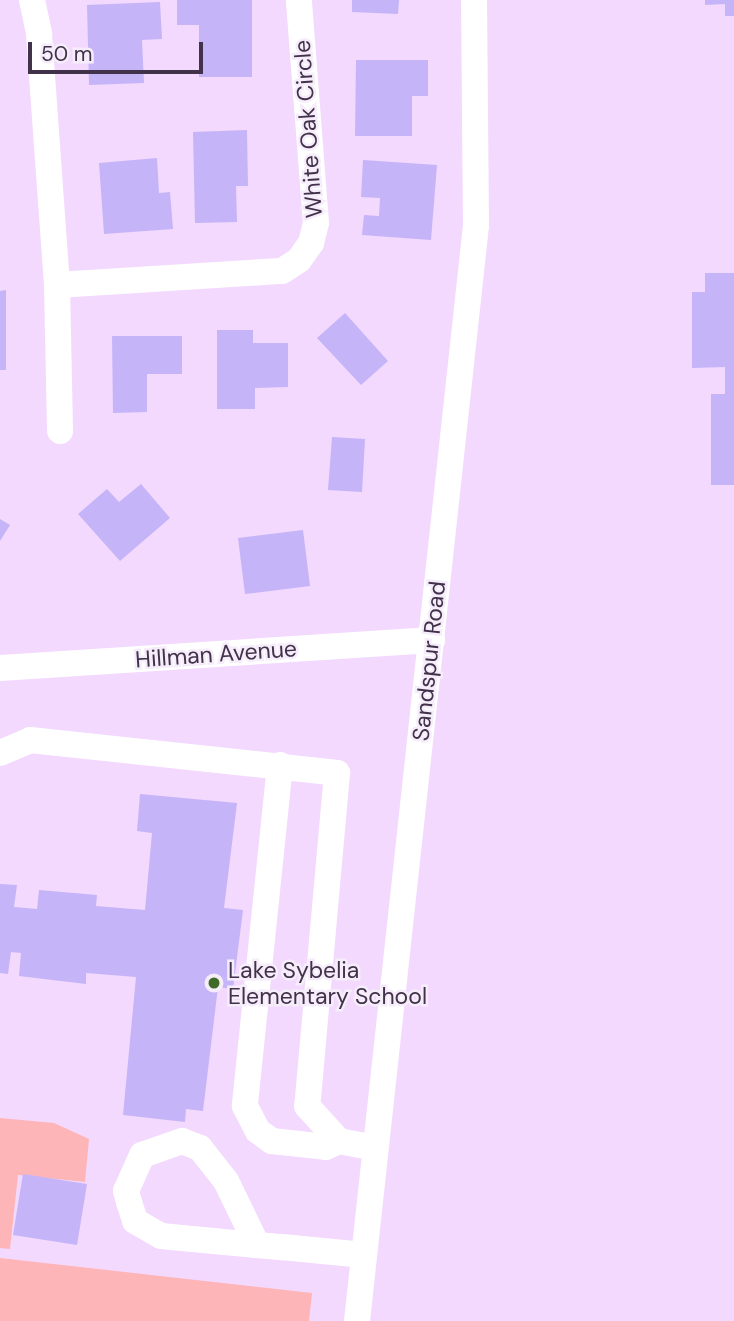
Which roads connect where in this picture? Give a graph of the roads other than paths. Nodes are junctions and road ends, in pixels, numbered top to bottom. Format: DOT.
graph roads {
  1 [pos="32,0"];
  2 [pos="299,0"];
  3 [pos="474,0"];
  4 [pos="57,285"];
  5 [pos="60,431"];
  6 [pos="432,640"];
  7 [pos="0,668"];
  8 [pos="0,753"];
  9 [pos="281,765"];
  10 [pos="339,1141"];
  11 [pos="375,1148"];
  12 [pos="257,1245"];
  13 [pos="364,1255"];
  14 [pos="357,1321"];
  1 -- 4 [label="street"];
  2 -- 4 [label="street, White Oak Circle"];
  3 -- 6 [label="street, Sandspur Road"];
  4 -- 5 [label="street"];
  6 -- 7 [label="street, Hillman Avenue"];
  6 -- 11 [label="street, Sandspur Road"];
  8 -- 9 [label="street"];
  9 -- 10 [label="street"];
  9 -- 10 [label="street"];
  10 -- 11 [label="street"];
  11 -- 13 [label="street, Sandspur Road"];
  12 -- 12 [label="street"];
  12 -- 13 [label="street"];
  13 -- 14 [label="street, Sandspur Road"];
}
